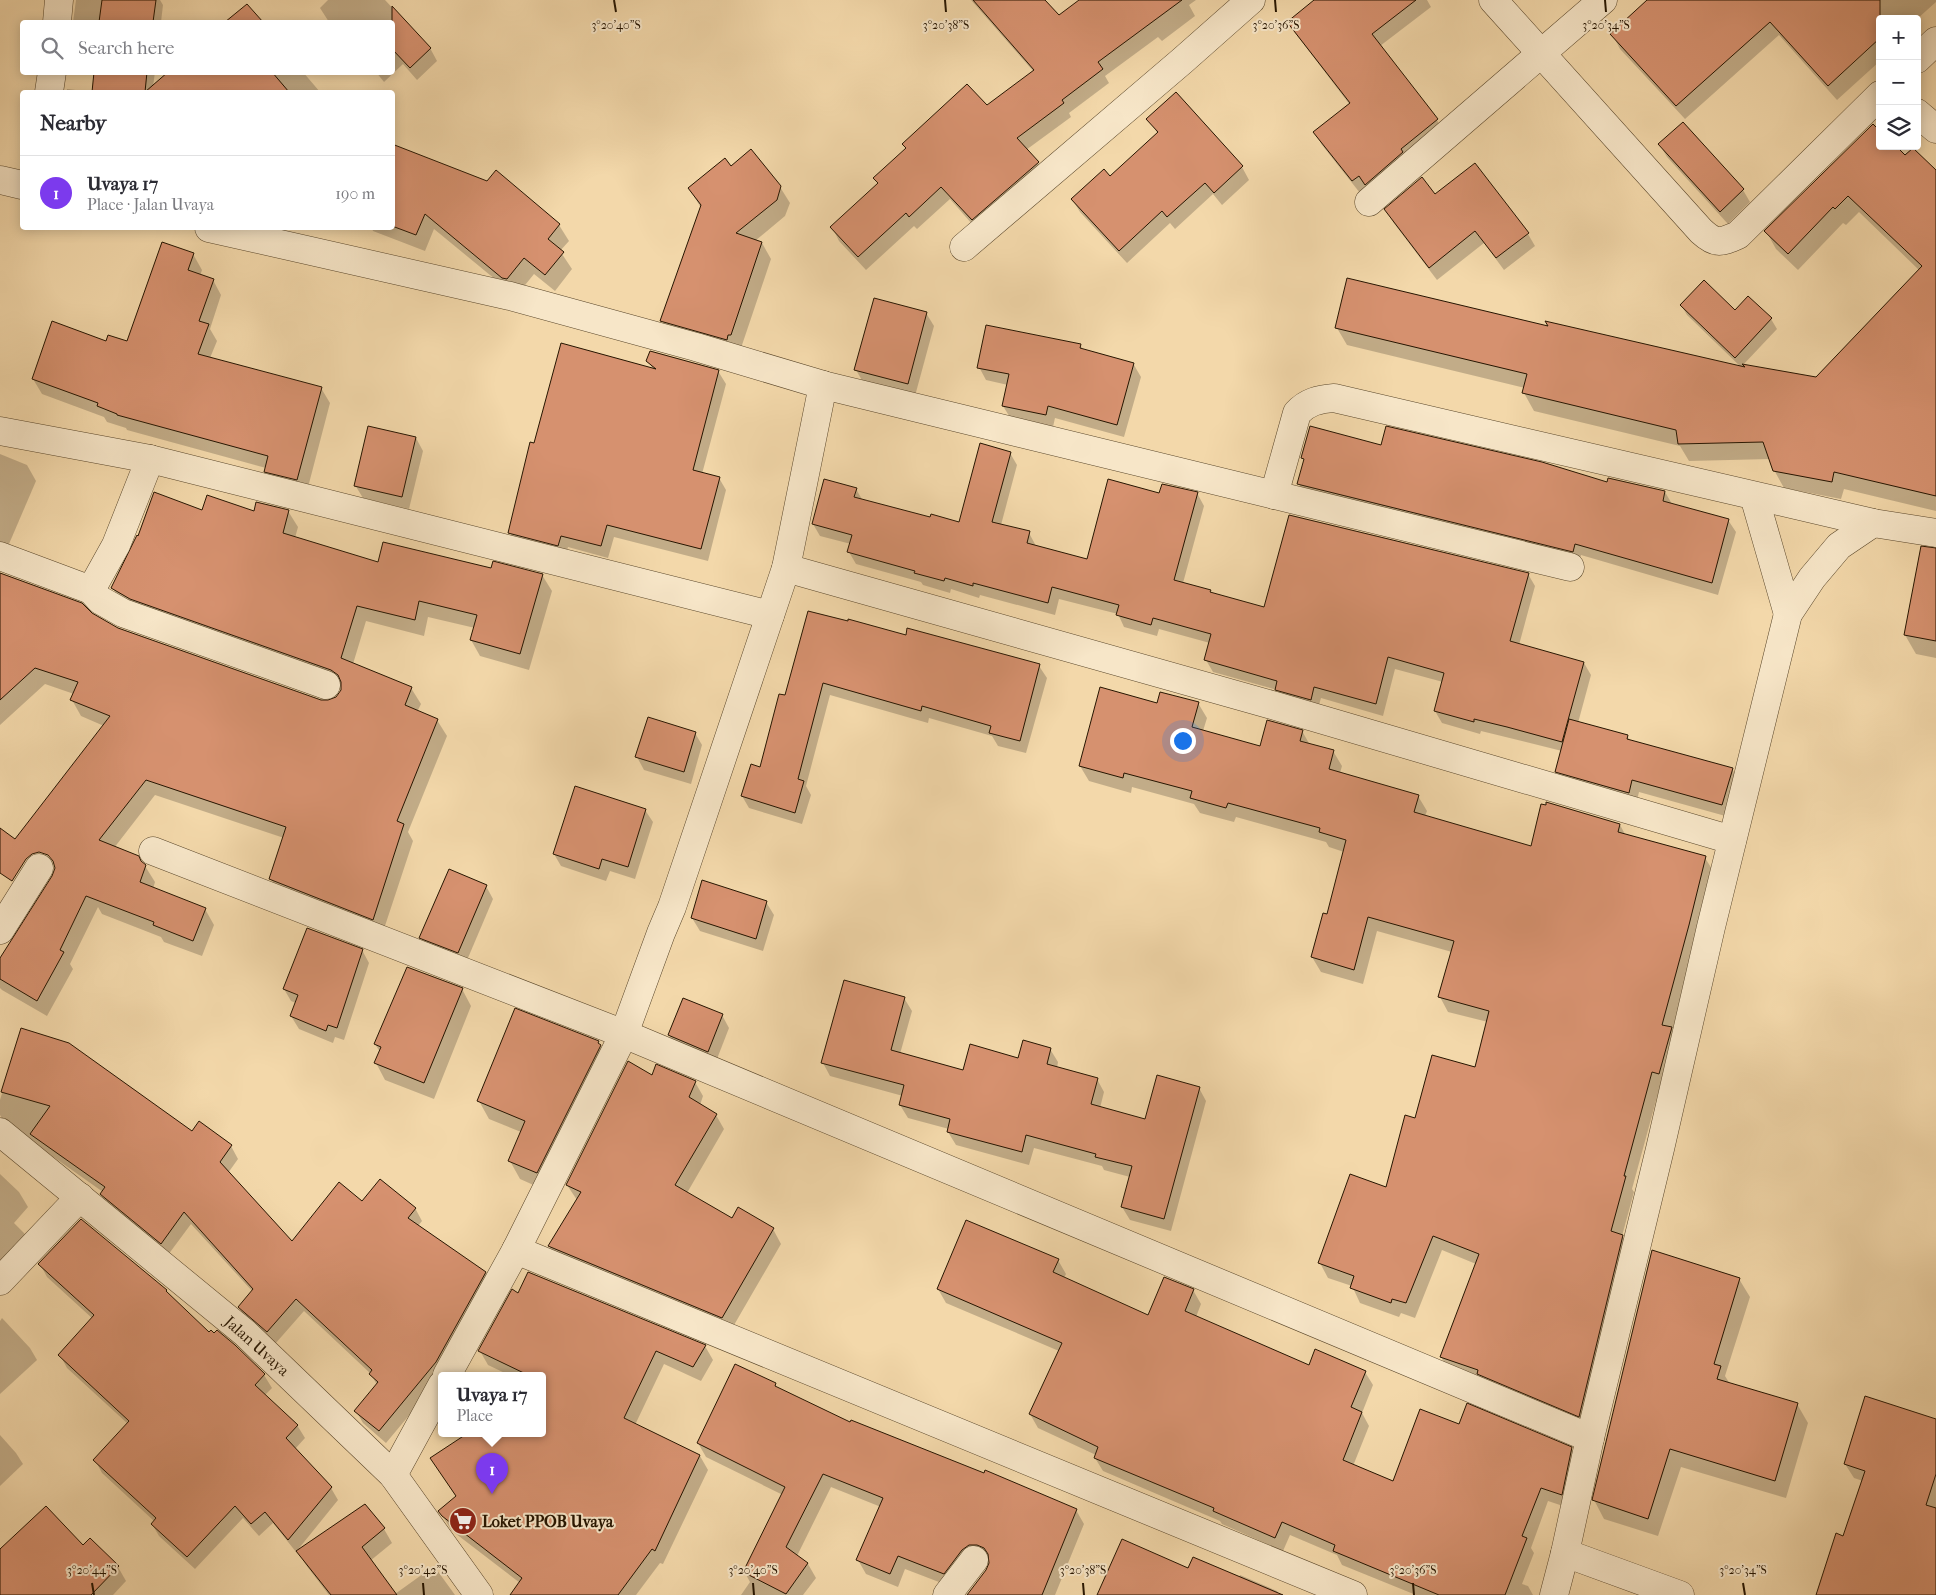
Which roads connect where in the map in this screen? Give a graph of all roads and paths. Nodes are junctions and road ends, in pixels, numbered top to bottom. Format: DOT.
graph roads {
  1 [pos="59,0"];
  2 [pos="1251,0"];
  3 [pos="1493,0"];
  4 [pos="1603,0"];
  5 [pos="57,20"];
  6 [pos="1936,41"];
  7 [pos="1542,53"];
  8 [pos="1921,55"];
  9 [pos="52,75"];
  10 [pos="49,90"];
  11 [pos="1876,99"];
  12 [pos="1921,116"];
  13 [pos="1936,129"];
  14 [pos="0,180"];
  15 [pos="20,185"];
  16 [pos="1369,202"];
  17 [pos="218,230"];
  18 [pos="964,247"];
  19 [pos="822,385"];
  20 [pos="0,432"];
  21 [pos="150,459"];
  22 [pos="1274,495"];
  23 [pos="1754,496"];
  24 [pos="1873,523"];
  25 [pos="1936,533"];
  26 [pos="0,556"];
  27 [pos="1570,567"];
  28 [pos="786,568"];
  29 [pos="91,590"];
  30 [pos="1788,614"];
  31 [pos="770,615"];
  32 [pos="326,684"];
  33 [pos="1732,840"];
  34 [pos="153,851"];
  35 [pos="39,868"];
  36 [pos="0,930"];
  37 [pos="624,1034"];
  38 [pos="0,1132"];
  39 [pos="80,1197"];
  40 [pos="516,1250"];
  41 [pos="0,1281"];
  42 [pos="450,1372"];
  43 [pos="438,1392"];
  44 [pos="1590,1438"];
  45 [pos="393,1475"];
  46 [pos="1566,1553"];
  47 [pos="974,1560"];
  48 [pos="479,1595"];
  49 [pos="947,1595"];
  50 [pos="1353,1595"];
  51 [pos="1554,1595"];
  52 [pos="1680,1595"];
  1 -- 5 [label="street"];
  2 -- 18 [label="street"];
  3 -- 7 [label="street"];
  4 -- 7 [label="street"];
  6 -- 8 [label="street"];
  7 -- 11 [label="street"];
  7 -- 16 [label="street"];
  9 -- 10 [label="street"];
  12 -- 13 [label="street"];
  14 -- 15 [label="street"];
  17 -- 19 [label="street"];
  19 -- 22 [label="street"];
  19 -- 28 [label="street"];
  20 -- 21 [label="street"];
  21 -- 29 [label="street"];
  21 -- 31 [label="street"];
  22 -- 23 [label="street"];
  22 -- 27 [label="street"];
  23 -- 24 [label="street"];
  23 -- 30 [label="street"];
  24 -- 25 [label="street"];
  24 -- 30 [label="street"];
  26 -- 29 [label="street"];
  28 -- 31 [label="street"];
  28 -- 33 [label="street"];
  29 -- 32 [label="street"];
  30 -- 33 [label="street"];
  31 -- 37 [label="street"];
  33 -- 44 [label="street"];
  34 -- 37 [label="street"];
  35 -- 36 [label="street"];
  37 -- 40 [label="street"];
  37 -- 44 [label="street"];
  38 -- 39 [label="street, Jalan Uvaya"];
  39 -- 41 [label="street"];
  39 -- 45 [label="street, Jalan Uvaya"];
  40 -- 42 [label="street"];
  40 -- 50 [label="street"];
  43 -- 45 [label="street"];
  44 -- 46 [label="street"];
  45 -- 48 [label="street, Jalan Uvaya"];
  46 -- 51 [label="street"];
  46 -- 52 [label="street"];
  47 -- 49 [label="street"];
}
